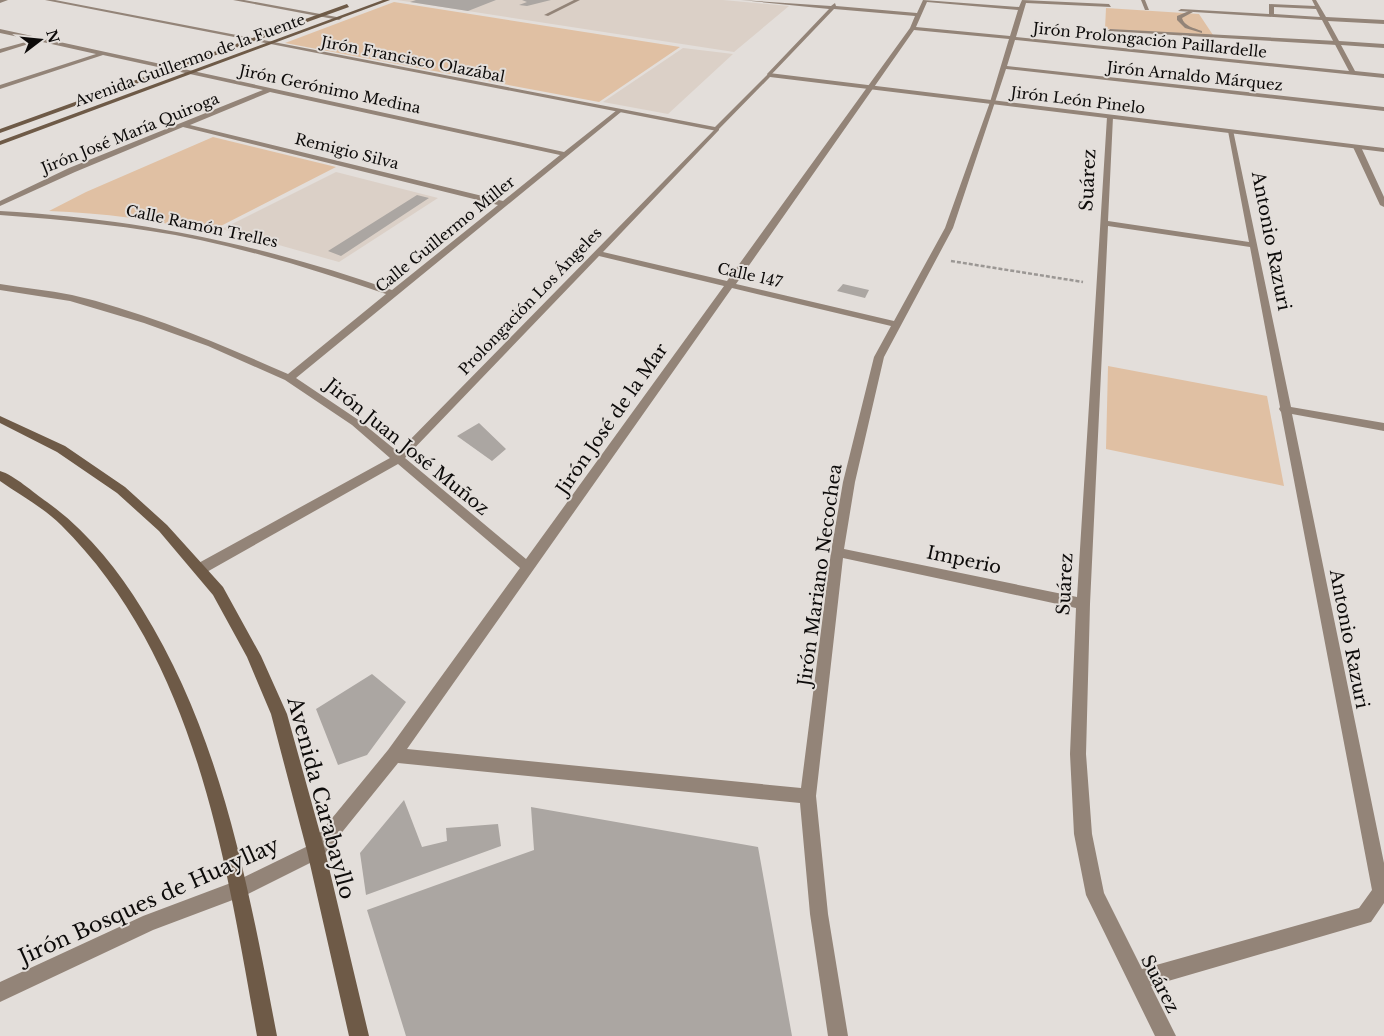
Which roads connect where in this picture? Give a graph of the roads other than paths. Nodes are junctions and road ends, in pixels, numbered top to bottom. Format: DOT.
graph roads {
  1 [pos="6,0"];
  2 [pos="46,0"];
  3 [pos="235,0"];
  4 [pos="264,0"];
  5 [pos="388,0"];
  6 [pos="578,0"];
  7 [pos="743,0"];
  8 [pos="837,0"];
  9 [pos="924,0"];
  10 [pos="1143,0"];
  11 [pos="1265,0"];
  12 [pos="1314,0"];
  13 [pos="0,2"];
  14 [pos="254,3"];
  15 [pos="355,3"];
  16 [pos="1023,3"];
  17 [pos="1271,5"];
  18 [pos="1109,6"];
  19 [pos="1197,6"];
  20 [pos="834,8"];
  21 [pos="1319,8"];
  22 [pos="1147,9"];
  23 [pos="1181,11"];
  24 [pos="1191,12"];
  25 [pos="1201,12"];
  26 [pos="546,14"];
  27 [pos="322,15"];
  28 [pos="920,15"];
  29 [pos="1272,16"];
  30 [pos="339,18"];
  31 [pos="1324,18"];
  32 [pos="1384,22"];
  33 [pos="913,28"];
  34 [pos="1110,30"];
  35 [pos="0,31"];
  36 [pos="1210,36"];
  37 [pos="1013,38"];
  38 [pos="38,40"];
  39 [pos="252,41"];
  40 [pos="1337,43"];
  41 [pos="270,44"];
  42 [pos="1384,46"];
  43 [pos="0,51"];
  44 [pos="101,54"];
  45 [pos="1004,67"];
  46 [pos="175,68"];
  47 [pos="194,72"];
  48 [pos="1353,73"];
  49 [pos="769,75"];
  50 [pos="1384,76"];
  51 [pos="0,87"];
  52 [pos="870,88"];
  53 [pos="271,89"];
  54 [pos="993,102"];
  55 [pos="1384,109"];
  56 [pos="619,111"];
  57 [pos="1110,117"];
  58 [pos="184,125"];
  59 [pos="717,129"];
  60 [pos="0,130"];
  61 [pos="1231,131"];
  62 [pos="0,143"];
  63 [pos="1357,147"];
  64 [pos="1384,150"];
  65 [pos="566,154"];
  66 [pos="0,204"];
  67 [pos="504,204"];
  68 [pos="1384,205"];
  69 [pos="0,213"];
  70 [pos="1104,223"];
  71 [pos="1253,244"];
  72 [pos="597,253"];
  73 [pos="730,284"];
  74 [pos="0,287"];
  75 [pos="394,294"];
  76 [pos="897,325"];
  77 [pos="289,378"];
  78 [pos="1284,408"];
  79 [pos="0,419"];
  80 [pos="1384,427"];
  81 [pos="398,459"];
  82 [pos="0,474"];
  83 [pos="837,552"];
  84 [pos="528,568"];
  85 [pos="200,569"];
  86 [pos="1083,604"];
  87 [pos="394,755"];
  88 [pos="808,796"];
  89 [pos="316,851"];
  90 [pos="240,889"];
  91 [pos="1137,980"];
  92 [pos="0,992"];
  93 [pos="267,1036"];
  94 [pos="359,1036"];
  95 [pos="838,1036"];
  96 [pos="1166,1036"];
  1 -- 13 [label="street"];
  2 -- 39 [label="street, Jirón Francisco Olazábal"];
  3 -- 14 [label="street"];
  4 -- 14 [label="street"];
  5 -- 30 [label="main road, Avenida Guillermo de la Fuente"];
  6 -- 26 [label="lane"];
  7 -- 20 [label="street"];
  8 -- 20 [label="street, Prolongación Los Ángeles"];
  9 -- 16 [label="street"];
  9 -- 28 [label="street, Jirón José de la Mar"];
  10 -- 22 [label="street"];
  11 -- 17 [label="street"];
  12 -- 21 [label="street"];
  14 -- 27 [label="street"];
  15 -- 27 [label="main road, Avenida Guillermo de la Fuente"];
  16 -- 18 [label="street"];
  16 -- 37 [label="street, Jirón Mariano Necochea"];
  17 -- 21 [label="street"];
  17 -- 29 [label="street"];
  19 -- 25 [label="street"];
  20 -- 28 [label="street"];
  20 -- 49 [label="street, Prolongación Los Ángeles"];
  21 -- 31 [label="street"];
  23 -- 24 [label="street"];
  24 -- 25 [label="street"];
  24 -- 36 [label="lane"];
  25 -- 29 [label="street"];
  27 -- 30 [label="street"];
  27 -- 39 [label="main road, Avenida Guillermo de la Fuente"];
  28 -- 33 [label="street, Jirón José de la Mar"];
  29 -- 31 [label="street"];
  30 -- 41 [label="main road, Avenida Guillermo de la Fuente"];
  31 -- 32 [label="street"];
  31 -- 40 [label="street"];
  33 -- 37 [label="street, Jirón Prolongación Paillardelle"];
  33 -- 52 [label="street, Jirón José de la Mar"];
  34 -- 36 [label="lane"];
  35 -- 38 [label="street, Jirón Gerónimo Medina"];
  36 -- 40 [label="lane"];
  37 -- 45 [label="street, Jirón Mariano Necochea"];
  37 -- 48 [label="street, Jirón Prolongación Paillardelle"];
  38 -- 43 [label="street"];
  38 -- 44 [label="street, Jirón Gerónimo Medina"];
  39 -- 41 [label="street, Jirón Francisco Olazábal"];
  39 -- 46 [label="main road, Avenida Guillermo de la Fuente"];
  40 -- 42 [label="street"];
  40 -- 48 [label="street"];
  41 -- 47 [label="main road, Avenida Guillermo de la Fuente"];
  41 -- 56 [label="street, Jirón Francisco Olazábal"];
  44 -- 46 [label="street, Jirón Gerónimo Medina"];
  44 -- 51 [label="street"];
  45 -- 54 [label="street, Jirón Mariano Necochea"];
  45 -- 55 [label="street, Jirón Arnaldo Márquez"];
  46 -- 47 [label="street, Jirón Gerónimo Medina"];
  46 -- 60 [label="main road, Avenida Guillermo de la Fuente"];
  47 -- 53 [label="street, Jirón Gerónimo Medina"];
  47 -- 62 [label="main road, Avenida Guillermo de la Fuente"];
  48 -- 50 [label="street, Jirón Prolongación Paillardelle"];
  49 -- 52 [label="street, Jirón León Pinelo"];
  49 -- 59 [label="street, Prolongación Los Ángeles"];
  52 -- 54 [label="street, Jirón León Pinelo"];
  52 -- 73 [label="street, Jirón José de la Mar"];
  53 -- 58 [label="street, Jirón José María Quiroga"];
  53 -- 65 [label="street, Jirón Gerónimo Medina"];
  54 -- 57 [label="street, Jirón León Pinelo"];
  54 -- 76 [label="street, Jirón Mariano Necochea"];
  56 -- 59 [label="street, Jirón Francisco Olazábal"];
  56 -- 65 [label="street, Calle Guillermo Miller"];
  57 -- 61 [label="street, Jirón León Pinelo"];
  57 -- 70 [label="street, Suárez"];
  58 -- 66 [label="street, Jirón José María Quiroga"];
  58 -- 67 [label="street, Remigio Silva"];
  59 -- 72 [label="street, Prolongación Los Ángeles"];
  61 -- 63 [label="street, Jirón León Pinelo"];
  61 -- 71 [label="street, Antonio Razuri"];
  63 -- 64 [label="street, Jirón León Pinelo"];
  63 -- 68 [label="street"];
  65 -- 67 [label="street, Calle Guillermo Miller"];
  67 -- 75 [label="street, Calle Guillermo Miller"];
  69 -- 75 [label="street, Calle Ramón Trelles"];
  70 -- 71 [label="street"];
  70 -- 86 [label="street, Suárez"];
  71 -- 78 [label="street, Antonio Razuri"];
  72 -- 73 [label="street, Calle 147"];
  72 -- 81 [label="street, Prolongación Los Ángeles"];
  73 -- 76 [label="street, Calle 147"];
  73 -- 84 [label="street, Jirón José de la Mar"];
  74 -- 77 [label="street, Jirón Juan José Muñoz"];
  75 -- 77 [label="street, Calle Guillermo Miller"];
  76 -- 83 [label="street, Jirón Mariano Necochea"];
  77 -- 81 [label="street, Jirón Juan José Muñoz"];
  78 -- 80 [label="street"];
  78 -- 91 [label="street, Antonio Razuri"];
  79 -- 85 [label="main road, Avenida Carabayllo"];
  81 -- 84 [label="street, Jirón Juan José Muñoz"];
  81 -- 85 [label="street, Prolongación Los Ángeles"];
  82 -- 90 [label="main road"];
  83 -- 86 [label="street, Imperio"];
  83 -- 88 [label="street, Jirón Mariano Necochea"];
  84 -- 87 [label="street, Jirón José de la Mar"];
  85 -- 89 [label="main road, Avenida Carabayllo"];
  86 -- 91 [label="street, Suárez"];
  87 -- 88 [label="street"];
  87 -- 89 [label="street, Jirón José de la Mar"];
  88 -- 95 [label="street, Jirón Mariano Necochea"];
  89 -- 90 [label="street, Jirón Bosques de Huayllay"];
  89 -- 94 [label="main road, Avenida Carabayllo"];
  90 -- 92 [label="street, Jirón Bosques de Huayllay"];
  90 -- 93 [label="main road"];
  91 -- 96 [label="street, Suárez"];
}
